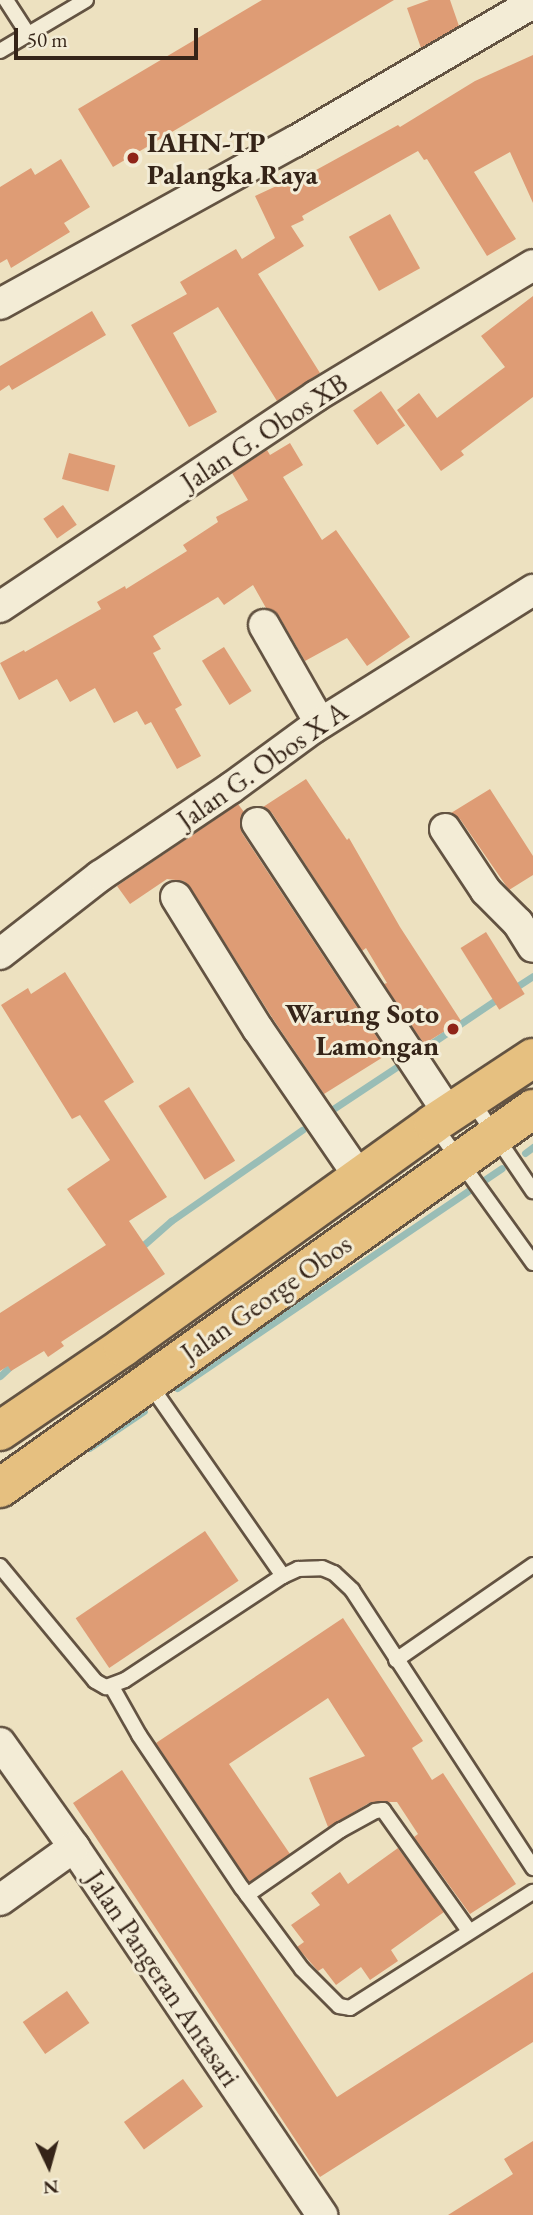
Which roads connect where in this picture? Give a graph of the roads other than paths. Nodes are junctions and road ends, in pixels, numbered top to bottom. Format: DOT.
graph roads {
  1 [pos="6,0"];
  2 [pos="86,0"];
  3 [pos="533,3"];
  4 [pos="28,34"];
  5 [pos="0,51"];
  6 [pos="533,265"];
  7 [pos="0,304"];
  8 [pos="533,590"];
  9 [pos="0,607"];
  10 [pos="264,625"];
  11 [pos="320,723"];
  12 [pos="257,822"];
  13 [pos="445,829"];
  14 [pos="176,897"];
  15 [pos="533,947"];
  16 [pos="0,954"];
  17 [pos="533,1058"];
  18 [pos="533,1109"];
  19 [pos="451,1113"];
  20 [pos="497,1134"];
  21 [pos="460,1159"];
  22 [pos="359,1178"];
  23 [pos="533,1191"];
  24 [pos="533,1263"];
  25 [pos="148,1382"];
  26 [pos="0,1431"];
  27 [pos="0,1488"];
  28 [pos="533,1565"];
  29 [pos="0,1566"];
  30 [pos="283,1576"];
  31 [pos="396,1660"];
  32 [pos="112,1687"];
  33 [pos="0,1743"];
  34 [pos="74,1847"];
  35 [pos="533,1868"];
  36 [pos="533,1892"];
  37 [pos="247,1895"];
  38 [pos="0,1900"];
  39 [pos="469,1931"];
  40 [pos="321,2215"];
  1 -- 4 [label="lane"];
  2 -- 4 [label="lane"];
  3 -- 7 [label="street"];
  4 -- 5 [label="lane"];
  6 -- 9 [label="street, Jalan G. Obos XB"];
  8 -- 11 [label="street, Jalan G. Obos X A"];
  10 -- 11 [label="street"];
  11 -- 16 [label="street, Jalan G. Obos X A"];
  12 -- 19 [label="street"];
  13 -- 15 [label="street"];
  14 -- 22 [label="street"];
  17 -- 19 [label="main road, Jalan George Obos"];
  18 -- 20 [label="main road, Jalan George Obos"];
  19 -- 20 [label="lane"];
  19 -- 21 [label="lane"];
  19 -- 22 [label="main road, Jalan George Obos"];
  20 -- 21 [label="main road, Jalan George Obos"];
  20 -- 23 [label="lane"];
  21 -- 24 [label="lane"];
  21 -- 25 [label="main road, Jalan George Obos"];
  22 -- 26 [label="main road, Jalan George Obos"];
  25 -- 27 [label="main road, Jalan George Obos"];
  25 -- 30 [label="lane"];
  28 -- 31 [label="lane"];
  29 -- 32 [label="lane"];
  30 -- 31 [label="lane"];
  30 -- 32 [label="lane"];
  31 -- 35 [label="lane"];
  32 -- 37 [label="lane"];
  33 -- 34 [label="street, Jalan Pangeran Antasari"];
  34 -- 38 [label="street"];
  34 -- 40 [label="street, Jalan Pangeran Antasari"];
  36 -- 39 [label="lane"];
  37 -- 39 [label="lane"];
  37 -- 39 [label="lane"];
}
